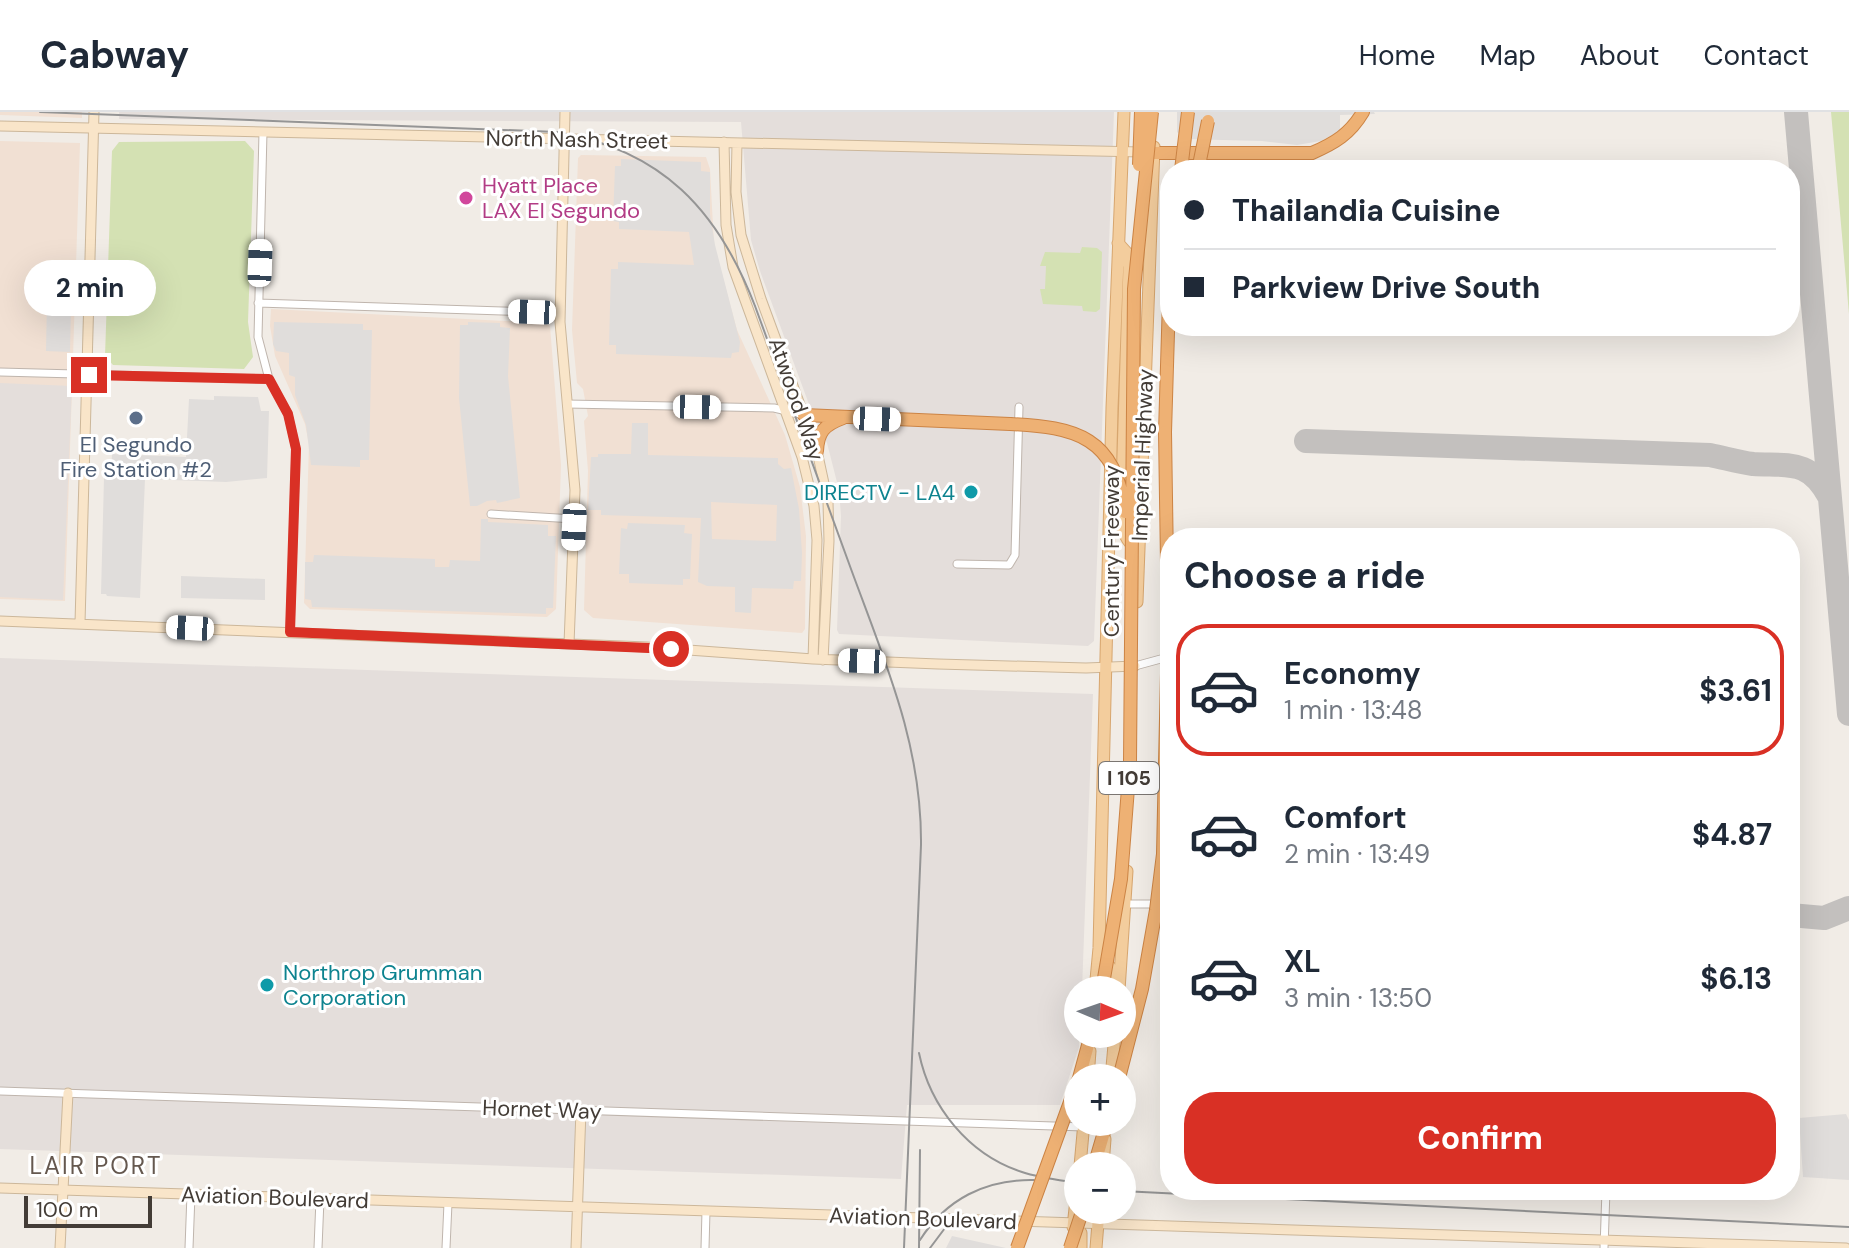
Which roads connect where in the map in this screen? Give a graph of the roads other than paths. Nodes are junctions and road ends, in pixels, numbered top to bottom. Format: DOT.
graph roads {
  1 [pos="94,112"];
  2 [pos="565,112"];
  3 [pos="1124,112"];
  4 [pos="1141,112"];
  5 [pos="1153,112"];
  6 [pos="1188,112"];
  7 [pos="1209,112"];
  8 [pos="1363,112"];
  9 [pos="0,126"];
  10 [pos="94,129"];
  11 [pos="263,132"];
  12 [pos="564,139"];
  13 [pos="724,142"];
  14 [pos="737,143"];
  15 [pos="1122,152"];
  16 [pos="1154,153"];
  17 [pos="1182,160"];
  18 [pos="1200,160"];
  19 [pos="1134,289"];
  20 [pos="258,303"];
  21 [pos="560,313"];
  22 [pos="1168,336"];
  23 [pos="0,372"];
  24 [pos="89,375"];
  25 [pos="269,379"];
  26 [pos="567,404"];
  27 [pos="1019,407"];
  28 [pos="1118,408"];
  29 [pos="1143,409"];
  30 [pos="785,411"];
  31 [pos="804,415"];
  32 [pos="846,417"];
  33 [pos="817,451"];
  34 [pos="491,514"];
  35 [pos="574,519"];
  36 [pos="1166,528"];
  37 [pos="1139,551"];
  38 [pos="1130,563"];
  39 [pos="957,564"];
  40 [pos="0,621"];
  41 [pos="80,623"];
  42 [pos="290,632"];
  43 [pos="569,644"];
  44 [pos="818,659"];
  45 [pos="1160,659"];
  46 [pos="1135,666"];
  47 [pos="1105,668"];
  48 [pos="1160,873"];
  49 [pos="1100,899"];
  50 [pos="1125,904"];
  51 [pos="1160,904"];
  52 [pos="1096,976"];
  53 [pos="1105,976"];
  54 [pos="1110,976"];
  55 [pos="1120,976"];
  56 [pos="1123,1064"];
  57 [pos="0,1091"];
  58 [pos="68,1093"];
  59 [pos="581,1110"];
  60 [pos="1064,1118"];
  61 [pos="1064,1123"];
  62 [pos="0,1188"];
  63 [pos="62,1190"];
  64 [pos="191,1194"];
  65 [pos="320,1199"];
  66 [pos="1606,1200"];
  67 [pos="448,1203"];
  68 [pos="578,1207"];
  69 [pos="706,1211"];
  70 [pos="1064,1216"];
  71 [pos="1078,1224"];
  72 [pos="1093,1224"];
  73 [pos="1097,1226"];
  74 [pos="1604,1243"];
  75 [pos="60,1248"];
  76 [pos="189,1248"];
  77 [pos="318,1248"];
  78 [pos="446,1248"];
  79 [pos="576,1248"];
  80 [pos="705,1248"];
  81 [pos="1017,1248"];
  82 [pos="1076,1248"];
  83 [pos="1096,1248"];
  84 [pos="1846,1248"];
  1 -- 10 [label="street"];
  2 -- 12 [label="street"];
  3 -- 15 [label="main road, Imperial Highway"];
  4 -- 19 [label="highway, bridge"];
  5 -- 16 [label="main road, Imperial Highway"];
  5 -- 19 [label="highway, Century Freeway / I 105, bridge"];
  6 -- 17 [label="highway, bridge"];
  7 -- 18 [label="highway, bridge"];
  8 -- 16 [label="highway"];
  9 -- 10 [label="street, North Nash Street"];
  10 -- 11 [label="street, North Nash Street"];
  10 -- 24 [label="street"];
  11 -- 12 [label="street, North Nash Street"];
  11 -- 20 [label="street"];
  12 -- 13 [label="street, North Nash Street"];
  12 -- 21 [label="street"];
  13 -- 14 [label="street, North Nash Street"];
  13 -- 30 [label="street, Atwood Way"];
  14 -- 15 [label="street, North Nash Street"];
  14 -- 31 [label="street, Atwood Way"];
  15 -- 16 [label="street, North Nash Street"];
  15 -- 28 [label="main road, Imperial Highway"];
  16 -- 29 [label="main road, Imperial Highway"];
  19 -- 38 [label="highway, Century Freeway / I 105, bridge"];
  20 -- 21 [label="street"];
  20 -- 25 [label="street"];
  21 -- 26 [label="street"];
  22 -- 36 [label="highway, I 105, bridge"];
  23 -- 24 [label="street"];
  24 -- 25 [label="street"];
  24 -- 41 [label="street"];
  25 -- 42 [label="street"];
  26 -- 30 [label="street"];
  26 -- 35 [label="street"];
  27 -- 39 [label="street"];
  28 -- 29 [label="street"];
  28 -- 37 [label="main road"];
  28 -- 47 [label="main road, Imperial Highway"];
  29 -- 37 [label="main road, Imperial Highway"];
  30 -- 31 [label="street"];
  30 -- 44 [label="street, Atwood Way"];
  31 -- 32 [label="highway"];
  31 -- 33 [label="street, Atwood Way"];
  32 -- 33 [label="highway"];
  32 -- 38 [label="highway, bridge"];
  33 -- 44 [label="street, Atwood Way"];
  34 -- 35 [label="street"];
  35 -- 43 [label="street"];
  37 -- 46 [label="main road, Imperial Highway"];
  38 -- 53 [label="highway, Century Freeway / I 105, bridge"];
  40 -- 41 [label="street"];
  41 -- 42 [label="street"];
  42 -- 43 [label="street"];
  43 -- 44 [label="street"];
  44 -- 47 [label="street"];
  45 -- 46 [label="street"];
  46 -- 47 [label="street"];
  46 -- 50 [label="main road, Imperial Highway"];
  47 -- 49 [label="main road, Imperial Highway"];
  48 -- 56 [label="highway, I 105, bridge"];
  49 -- 52 [label="main road, Imperial Highway"];
  49 -- 54 [label="main road"];
  50 -- 51 [label="street"];
  50 -- 55 [label="main road, Imperial Highway"];
  57 -- 58 [label="street, Hornet Way"];
  58 -- 59 [label="street, Hornet Way"];
  58 -- 63 [label="street"];
  59 -- 61 [label="street, Hornet Way"];
  59 -- 68 [label="street"];
  60 -- 81 [label="highway, bridge"];
  62 -- 63 [label="street, Aviation Boulevard"];
  63 -- 64 [label="street, Aviation Boulevard"];
  63 -- 75 [label="street"];
  64 -- 65 [label="street, Aviation Boulevard"];
  64 -- 76 [label="street"];
  65 -- 67 [label="street, Aviation Boulevard"];
  65 -- 77 [label="street"];
  66 -- 74 [label="street"];
  67 -- 68 [label="street, Aviation Boulevard"];
  67 -- 78 [label="street"];
  68 -- 69 [label="street, Aviation Boulevard"];
  68 -- 79 [label="street"];
  69 -- 70 [label="street, Aviation Boulevard"];
  69 -- 80 [label="street"];
  71 -- 82 [label="highway, bridge"];
  72 -- 73 [label="street, Aviation Boulevard"];
  73 -- 74 [label="street, Aviation Boulevard"];
  73 -- 83 [label="main road"];
  74 -- 84 [label="street, Aviation Boulevard"];
}
